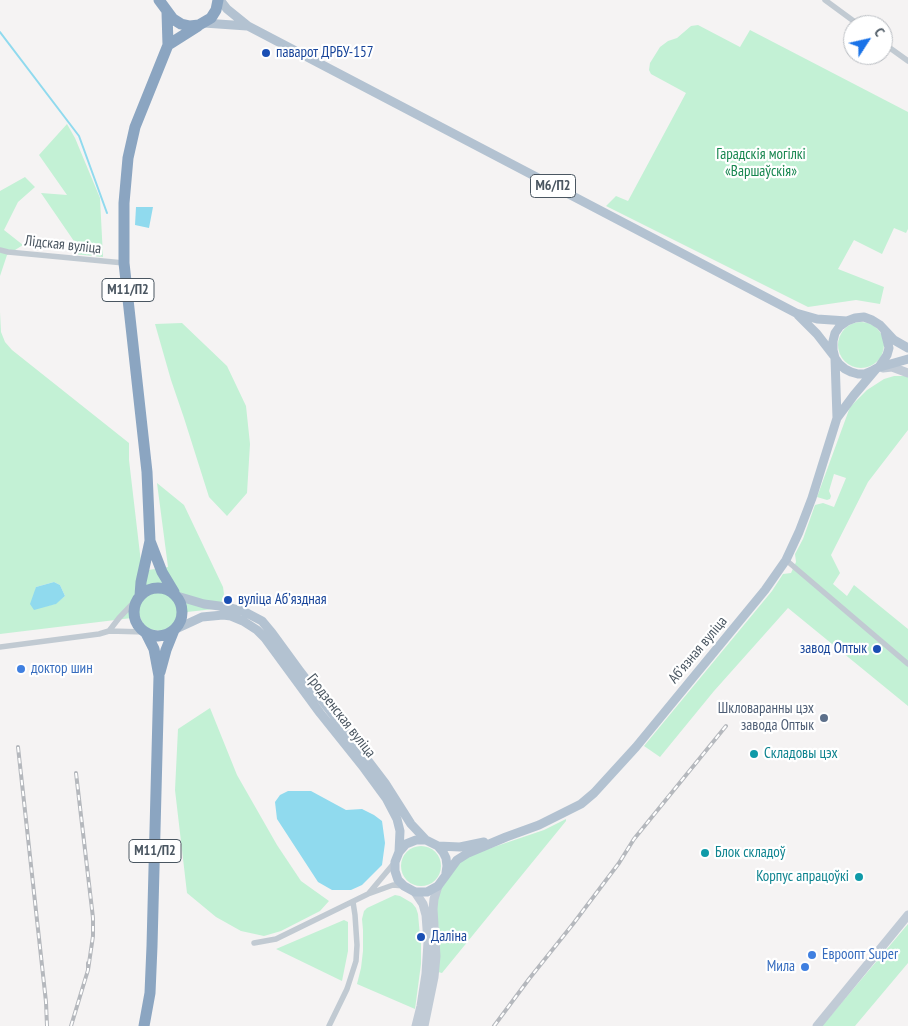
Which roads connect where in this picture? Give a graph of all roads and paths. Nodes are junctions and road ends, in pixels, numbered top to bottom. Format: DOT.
graph roads {
  1 [pos="219,0"];
  2 [pos="825,0"];
  3 [pos="164,5"];
  4 [pos="845,15"];
  5 [pos="201,24"];
  6 [pos="248,26"];
  7 [pos="168,45"];
  8 [pos="893,51"];
  9 [pos="908,62"];
  10 [pos="0,250"];
  11 [pos="124,263"];
  12 [pos="796,313"];
  13 [pos="847,320"];
  14 [pos="885,332"];
  15 [pos="908,348"];
  16 [pos="835,358"];
  17 [pos="908,360"];
  18 [pos="908,367"];
  19 [pos="878,368"];
  20 [pos="908,373"];
  21 [pos="837,418"];
  22 [pos="150,541"];
  23 [pos="786,560"];
  24 [pos="175,594"];
  25 [pos="139,597"];
  26 [pos="175,629"];
  27 [pos="109,631"];
  28 [pos="146,632"];
  29 [pos="0,647"];
  30 [pos="908,664"];
  31 [pos="159,676"];
  32 [pos="506,837"];
  33 [pos="426,840"];
  34 [pos="438,846"];
  35 [pos="399,852"];
  36 [pos="395,862"];
  37 [pos="446,873"];
  38 [pos="404,886"];
  39 [pos="438,886"];
  40 [pos="415,892"];
  41 [pos="368,894"];
  42 [pos="353,902"];
  43 [pos="908,915"];
  44 [pos="254,943"];
  45 [pos="144,1026"];
  46 [pos="329,1026"];
  47 [pos="416,1026"];
  48 [pos="424,1026"];
  49 [pos="817,1026"];
  1 -- 5 [label="highway"];
  1 -- 6 [label="main road, М6/П2"];
  2 -- 4 [label="street"];
  3 -- 5 [label="highway, М11/П2"];
  3 -- 7 [label="highway, М11/П2"];
  5 -- 6 [label="main road, М6/П2"];
  5 -- 7 [label="highway"];
  6 -- 12 [label="main road, М6/П2"];
  7 -- 11 [label="highway, М11/П2"];
  8 -- 9 [label="street"];
  10 -- 11 [label="street, Лідская вуліца"];
  11 -- 22 [label="highway, М11/П2"];
  12 -- 13 [label="main road, М6/П2"];
  12 -- 16 [label="main road, М6/П2"];
  13 -- 14 [label="main road, М6/П2"];
  13 -- 16 [label="main road"];
  14 -- 15 [label="main road, М6/П2"];
  14 -- 19 [label="main road"];
  16 -- 19 [label="main road, М6/П2"];
  16 -- 21 [label="main road, Абʼязная вуліца"];
  17 -- 18 [label="street"];
  17 -- 19 [label="main road, М6/П2"];
  19 -- 20 [label="street"];
  19 -- 21 [label="main road, Абʼязная вуліца"];
  21 -- 23 [label="main road, Абʼязная вуліца"];
  22 -- 24 [label="highway, М11/П2"];
  22 -- 25 [label="highway, М11/П2"];
  23 -- 30 [label="street"];
  23 -- 32 [label="main road, Абʼязная вуліца"];
  24 -- 25 [label="highway"];
  24 -- 26 [label="highway, М11/П2"];
  24 -- 33 [label="main road, Гродзенская вуліца"];
  25 -- 27 [label="street"];
  25 -- 28 [label="highway, М11/П2"];
  26 -- 28 [label="highway"];
  26 -- 31 [label="highway, М11/П2"];
  26 -- 35 [label="main road, Гродзенская вуліца"];
  27 -- 28 [label="street"];
  27 -- 29 [label="street"];
  28 -- 31 [label="highway, М11/П2"];
  31 -- 45 [label="highway, М11/П2"];
  32 -- 34 [label="main road, Абʼязная вуліца"];
  32 -- 37 [label="main road, Абʼязная вуліца"];
  33 -- 34 [label="main road, Абʼязная вуліца"];
  33 -- 35 [label="main road"];
  34 -- 37 [label="main road"];
  35 -- 36 [label="main road"];
  36 -- 38 [label="main road"];
  36 -- 41 [label="street"];
  37 -- 39 [label="main road, Абʼязная вуліца"];
  38 -- 40 [label="main road"];
  38 -- 41 [label="street"];
  39 -- 40 [label="main road"];
  39 -- 48 [label="street, Абʼязная вуліца"];
  40 -- 47 [label="street"];
  41 -- 42 [label="street"];
  42 -- 44 [label="street"];
  42 -- 46 [label="street"];
  43 -- 49 [label="street"];
}
